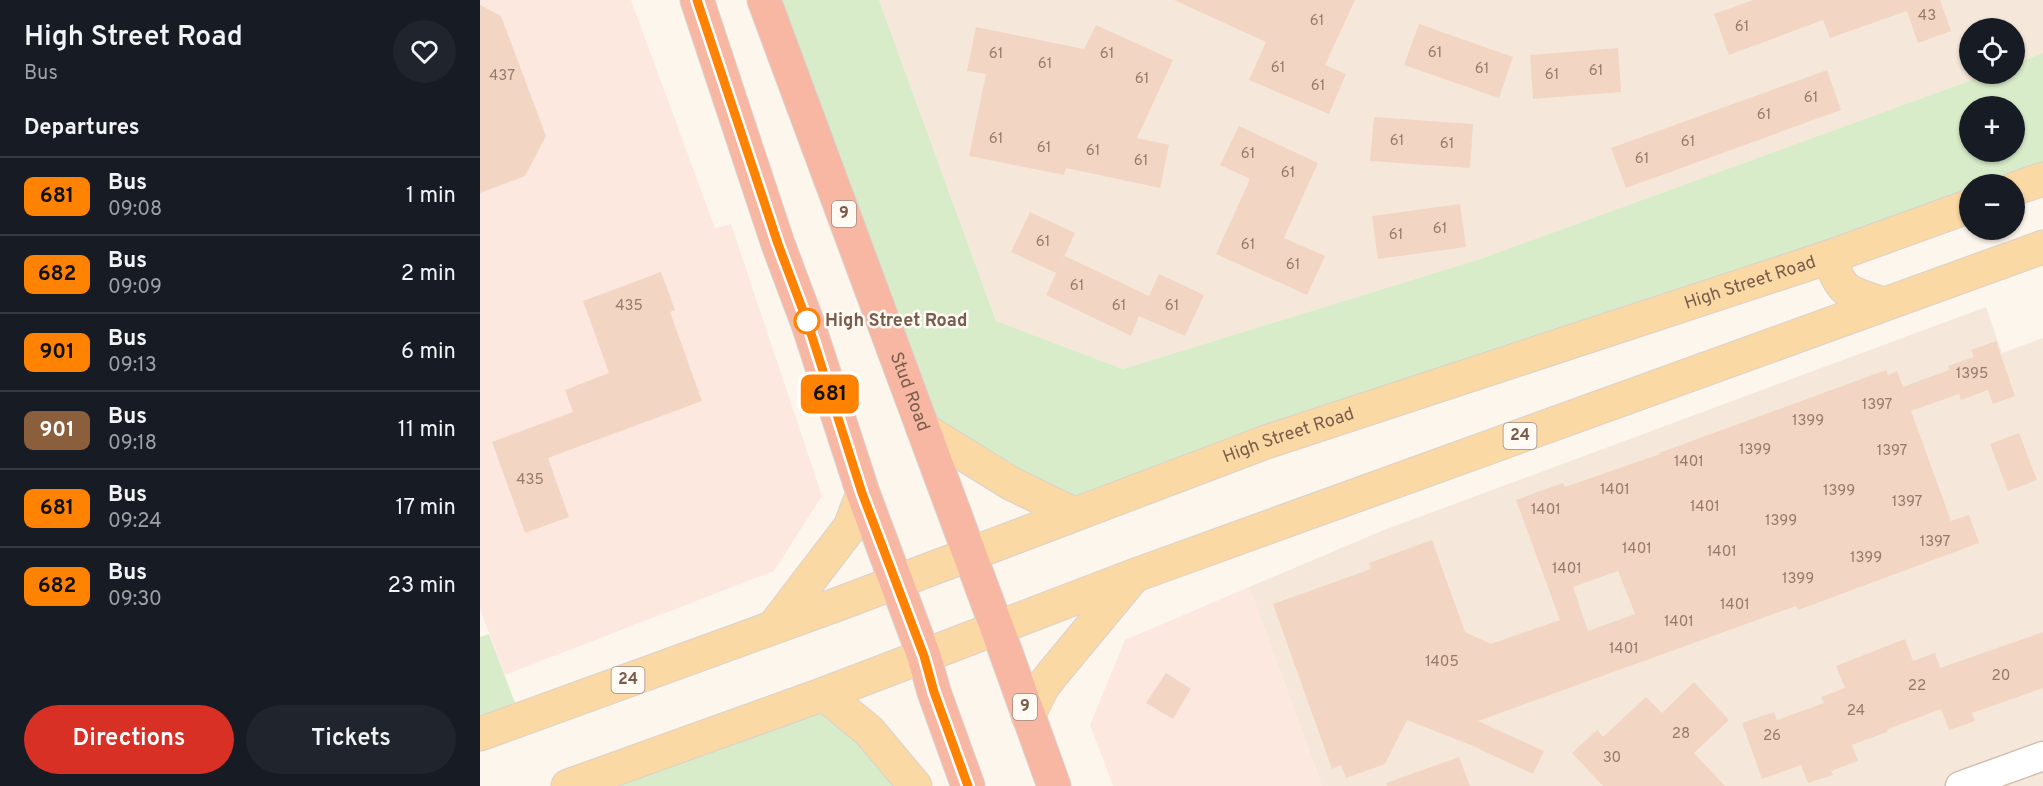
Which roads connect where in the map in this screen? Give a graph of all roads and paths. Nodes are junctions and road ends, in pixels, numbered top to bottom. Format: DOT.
graph roads {
  1 [pos="697,0"];
  2 [pos="764,0"];
  3 [pos="2043,179"];
  4 [pos="2025,185"];
  5 [pos="1959,210"];
  6 [pos="2043,247"];
  7 [pos="1829,257"];
  8 [pos="1883,304"];
  9 [pos="923,429"];
  10 [pos="862,493"];
  11 [pos="1074,514"];
  12 [pos="968,554"];
  13 [pos="1133,576"];
  14 [pos="895,581"];
  15 [pos="775,626"];
  16 [pos="997,628"];
  17 [pos="924,656"];
  18 [pos="824,694"];
  19 [pos="1028,716"];
  20 [pos="480,734"];
  21 [pos="2043,756"];
  22 [pos="568,786"];
  23 [pos="915,786"];
  24 [pos="968,786"];
  25 [pos="1054,786"];
  26 [pos="1960,786"];
  1 -- 10 [label="highway"];
  2 -- 9 [label="highway, Stud Road / 9"];
  3 -- 4 [label="main road"];
  5 -- 7 [label="main road, High Street Road / 24"];
  6 -- 8 [label="main road, 24"];
  7 -- 8 [label="main road"];
  7 -- 11 [label="main road, High Street Road / 24"];
  8 -- 13 [label="main road, 24"];
  9 -- 11 [label="main road"];
  9 -- 12 [label="highway, Stud Road / 9"];
  10 -- 14 [label="highway"];
  10 -- 15 [label="main road"];
  11 -- 12 [label="main road, High Street Road / 24"];
  12 -- 14 [label="main road, High Street Road / 24"];
  12 -- 16 [label="highway, Stud Road / 9"];
  13 -- 16 [label="main road, 24"];
  13 -- 19 [label="main road"];
  14 -- 15 [label="main road, High Street Road / 24"];
  14 -- 17 [label="highway"];
  15 -- 20 [label="main road, High Street Road / 24"];
  16 -- 17 [label="main road, 24"];
  16 -- 19 [label="highway, Stud Road / 9"];
  17 -- 18 [label="main road, 24"];
  17 -- 24 [label="highway"];
  18 -- 22 [label="main road, 24"];
  18 -- 23 [label="main road"];
  19 -- 25 [label="highway, Stud Road / 9"];
  21 -- 26 [label="street"];
}
